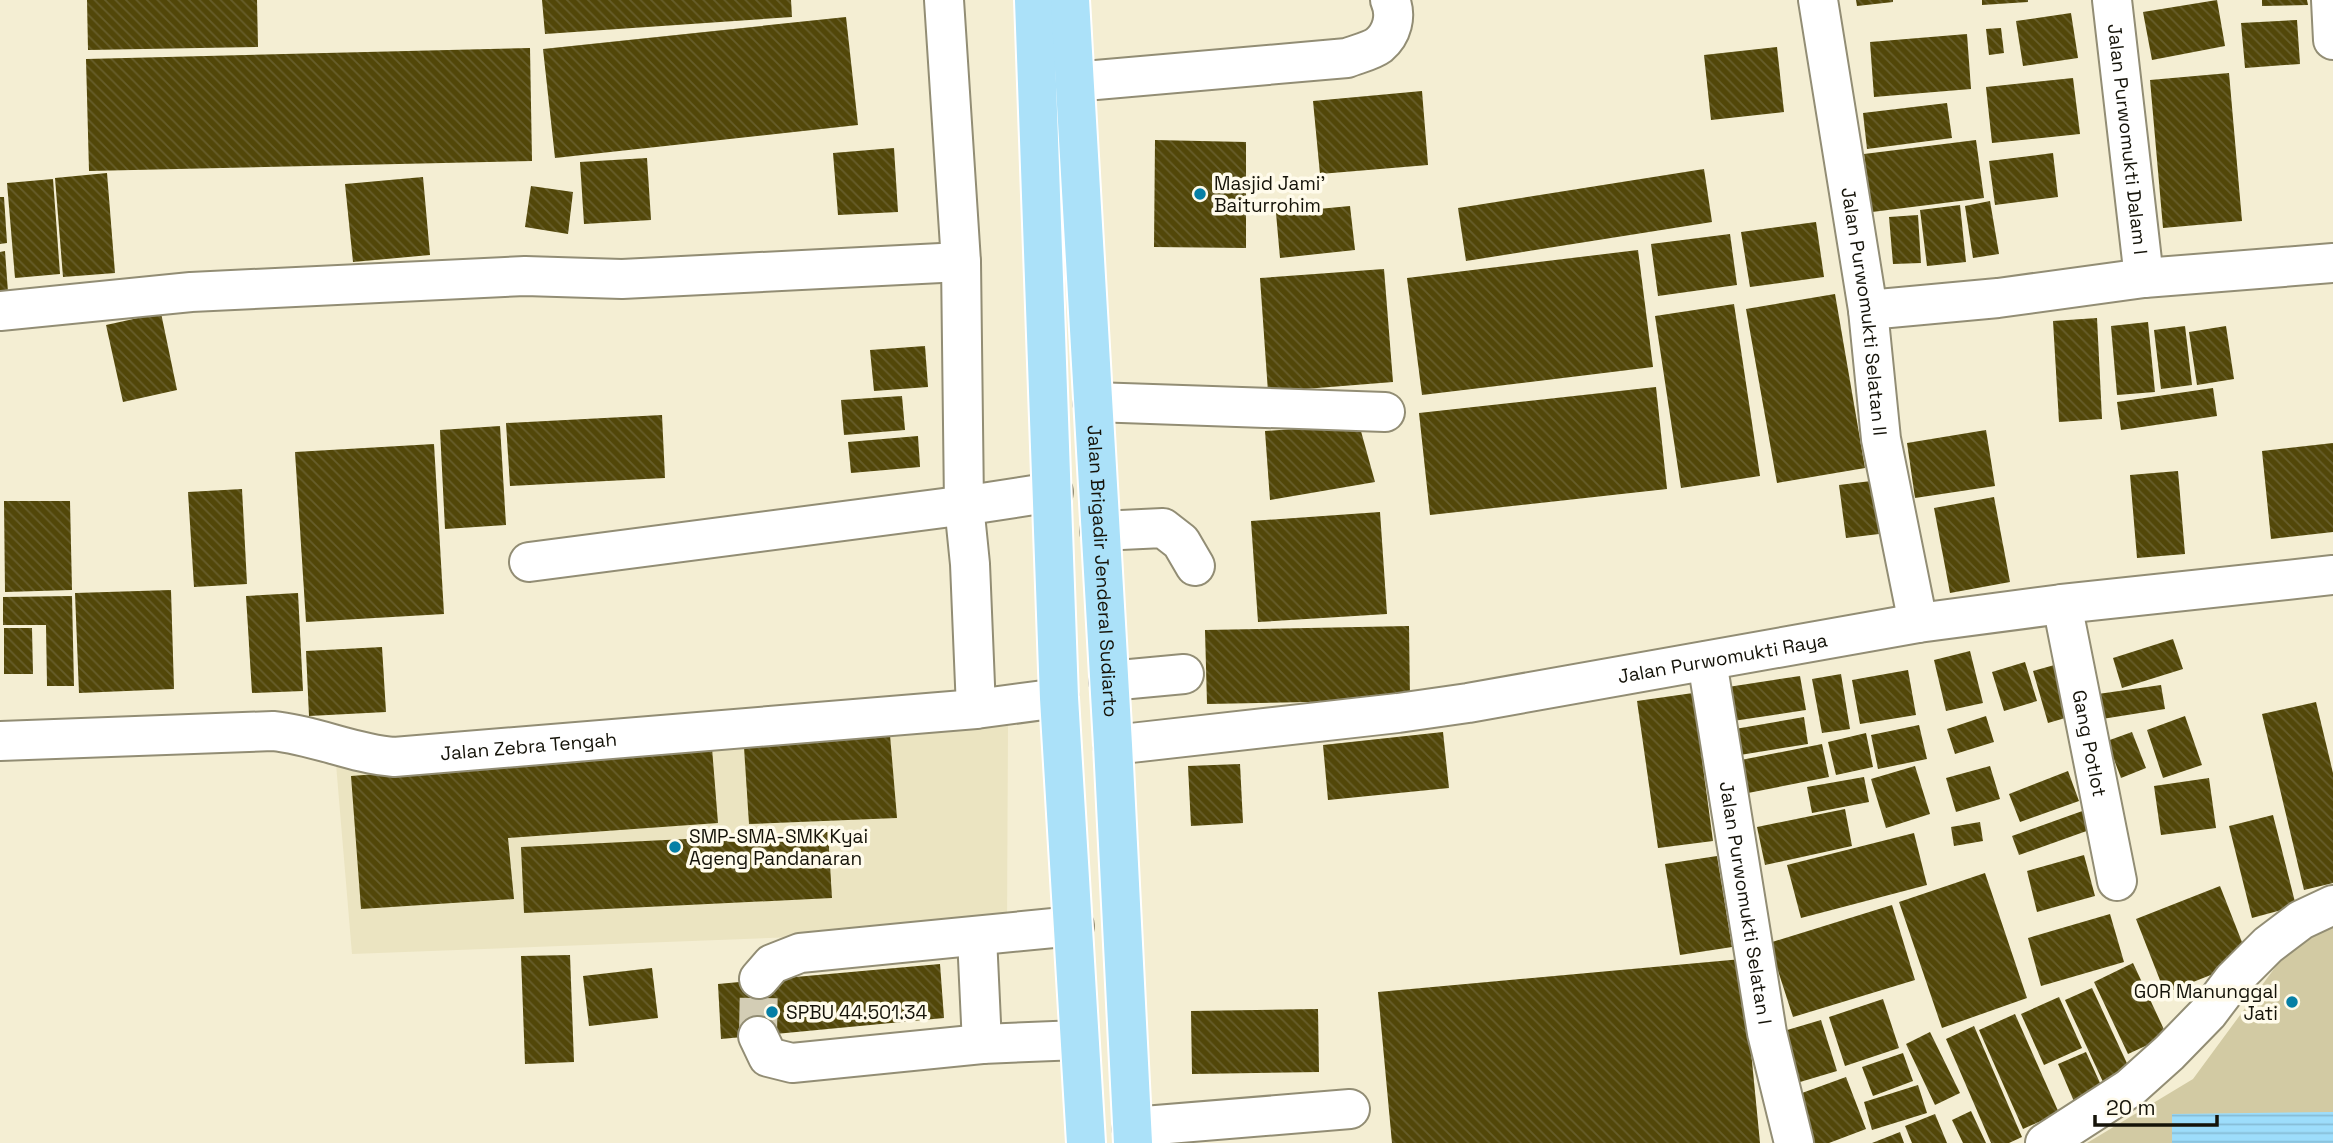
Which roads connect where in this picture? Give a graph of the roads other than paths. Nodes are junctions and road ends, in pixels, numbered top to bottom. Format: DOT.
graph roads {
  1 [pos="944,0"];
  2 [pos="1034,0"];
  3 [pos="1070,0"];
  4 [pos="1390,0"];
  5 [pos="1818,0"];
  6 [pos="2112,0"];
  7 [pos="2331,0"];
  8 [pos="2333,40"];
  9 [pos="1073,82"];
  10 [pos="961,262"];
  11 [pos="2333,263"];
  12 [pos="2144,278"];
  13 [pos="1868,310"];
  14 [pos="0,311"];
  15 [pos="1093,402"];
  16 [pos="1385,412"];
  17 [pos="1042,494"];
  18 [pos="973,504"];
  19 [pos="1100,531"];
  20 [pos="529,562"];
  21 [pos="1195,566"];
  22 [pos="2333,575"];
  23 [pos="2062,604"];
  24 [pos="1919,623"];
  25 [pos="1707,661"];
  26 [pos="1184,674"];
  27 [pos="1109,681"];
  28 [pos="1059,698"];
  29 [pos="976,709"];
  30 [pos="0,741"];
  31 [pos="1113,745"];
  32 [pos="2117,881"];
  33 [pos="2333,905"];
  34 [pos="1074,926"];
  35 [pos="976,937"];
  36 [pos="759,979"];
  37 [pos="758,1036"];
  38 [pos="1079,1040"];
  39 [pos="982,1044"];
  40 [pos="1350,1109"];
  41 [pos="1133,1135"];
  42 [pos="1086,1143"];
  43 [pos="1794,1143"];
  44 [pos="2045,1143"];
  1 -- 10 [label="street"];
  2 -- 17 [label="main road"];
  3 -- 9 [label="main road, Jalan Brigadir Jenderal Sudiarto"];
  4 -- 9 [label="street"];
  5 -- 13 [label="street, Jalan Purwomukti Selatan II"];
  6 -- 12 [label="street, Jalan Purwomukti Dalam I"];
  7 -- 8 [label="street"];
  9 -- 15 [label="main road, Jalan Brigadir Jenderal Sudiarto"];
  10 -- 14 [label="street"];
  10 -- 18 [label="street"];
  11 -- 12 [label="street"];
  12 -- 13 [label="street"];
  13 -- 24 [label="street, Jalan Purwomukti Selatan II"];
  15 -- 16 [label="street"];
  15 -- 19 [label="main road, Jalan Brigadir Jenderal Sudiarto"];
  17 -- 18 [label="street"];
  17 -- 28 [label="main road"];
  18 -- 20 [label="street"];
  18 -- 29 [label="street"];
  19 -- 21 [label="street"];
  19 -- 27 [label="main road, Jalan Brigadir Jenderal Sudiarto"];
  22 -- 23 [label="street, Jalan Purwomukti Raya"];
  23 -- 24 [label="street, Jalan Purwomukti Raya"];
  23 -- 32 [label="street, Gang Potlot"];
  24 -- 25 [label="street, Jalan Purwomukti Raya"];
  25 -- 31 [label="street, Jalan Purwomukti Raya"];
  25 -- 43 [label="street, Jalan Purwomukti Selatan I"];
  26 -- 27 [label="street"];
  27 -- 31 [label="main road, Jalan Brigadir Jenderal Sudiarto"];
  28 -- 29 [label="street, Jalan Zebra Tengah"];
  28 -- 34 [label="main road"];
  29 -- 30 [label="street, Jalan Zebra Tengah"];
  31 -- 41 [label="main road, Jalan Brigadir Jenderal Sudiarto"];
  33 -- 44 [label="street"];
  34 -- 35 [label="street"];
  34 -- 38 [label="main road"];
  35 -- 36 [label="street"];
  35 -- 39 [label="street"];
  37 -- 39 [label="street"];
  38 -- 39 [label="street"];
  38 -- 42 [label="main road"];
  40 -- 41 [label="street"];
}
